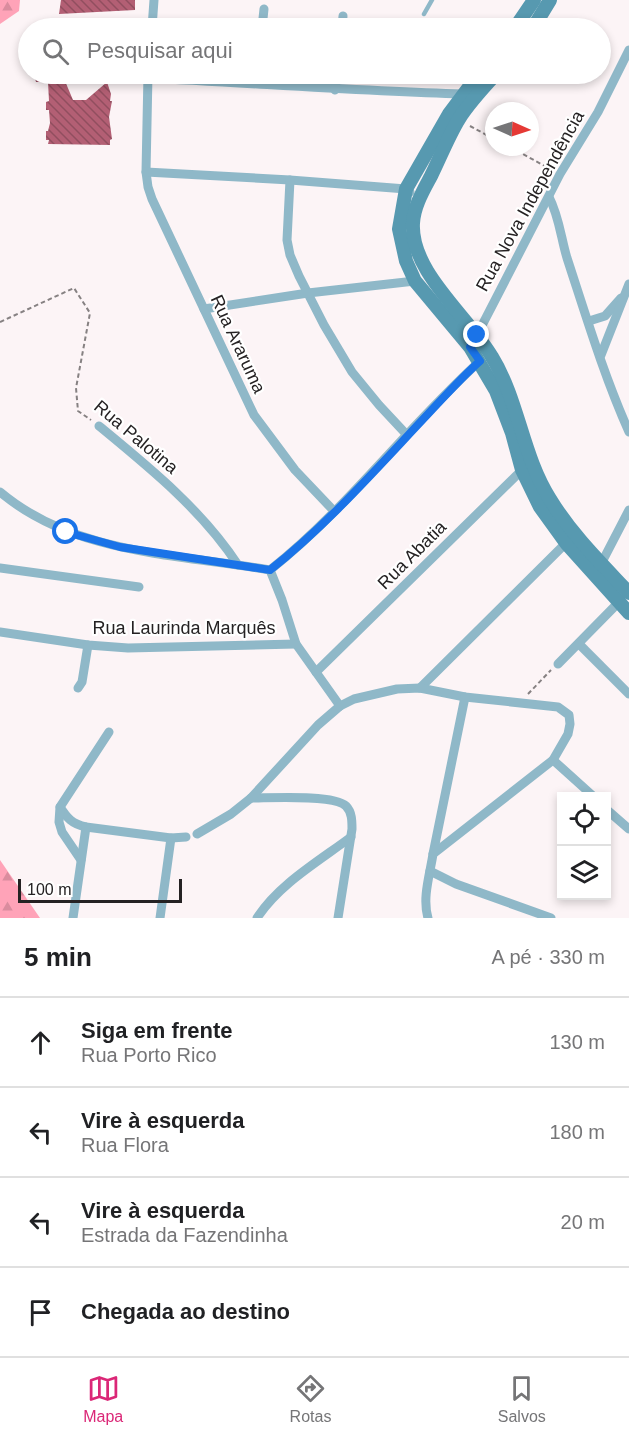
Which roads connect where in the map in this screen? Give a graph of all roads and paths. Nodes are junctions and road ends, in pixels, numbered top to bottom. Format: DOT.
graph roads {
  1 [pos="154,0"];
  2 [pos="432,0"];
  3 [pos="534,0"];
  4 [pos="550,0"];
  5 [pos="264,9"];
  6 [pos="424,15"];
  7 [pos="153,18"];
  8 [pos="263,18"];
  9 [pos="522,18"];
  10 [pos="539,18"];
  11 [pos="629,50"];
  12 [pos="147,84"];
  13 [pos="296,84"];
  14 [pos="336,84"];
  15 [pos="472,84"];
  16 [pos="488,84"];
  17 [pos="335,90"];
  18 [pos="463,94"];
  19 [pos="459,120"];
  20 [pos="485,134"];
  21 [pos="527,156"];
  22 [pos="146,172"];
  23 [pos="560,174"];
  24 [pos="290,180"];
  25 [pos="406,189"];
  26 [pos="420,197"];
  27 [pos="549,197"];
  28 [pos="539,217"];
  29 [pos="558,225"];
  30 [pos="415,281"];
  31 [pos="629,284"];
  32 [pos="308,292"];
  33 [pos="624,294"];
  34 [pos="204,309"];
  35 [pos="589,321"];
  36 [pos="0,322"];
  37 [pos="474,341"];
  38 [pos="599,350"];
  39 [pos="480,361"];
  40 [pos="99,426"];
  41 [pos="629,432"];
  42 [pos="407,435"];
  43 [pos="526,467"];
  44 [pos="0,492"];
  45 [pos="629,510"];
  46 [pos="334,511"];
  47 [pos="566,543"];
  48 [pos="602,564"];
  49 [pos="238,565"];
  50 [pos="0,568"];
  51 [pos="270,570"];
  52 [pos="139,587"];
  53 [pos="624,597"];
  54 [pos="629,613"];
  55 [pos="0,632"];
  56 [pos="296,644"];
  57 [pos="579,644"];
  58 [pos="88,645"];
  59 [pos="558,664"];
  60 [pos="316,672"];
  61 [pos="78,688"];
  62 [pos="420,688"];
  63 [pos="629,694"];
  64 [pos="465,697"];
  65 [pos="519,702"];
  66 [pos="340,706"];
  67 [pos="109,732"];
  68 [pos="554,760"];
  69 [pos="589,792"];
  70 [pos="251,798"];
  71 [pos="60,807"];
  72 [pos="611,814"];
  73 [pos="86,827"];
  74 [pos="629,830"];
  75 [pos="197,834"];
  76 [pos="186,837"];
  77 [pos="351,837"];
  78 [pos="171,838"];
  79 [pos="433,854"];
  80 [pos="81,861"];
  81 [pos="430,871"];
  82 [pos="73,918"];
  83 [pos="160,918"];
  84 [pos="257,918"];
  85 [pos="338,918"];
  86 [pos="428,918"];
  87 [pos="550,918"];
  1 -- 7 [label="street"];
  2 -- 6 [label="lane"];
  3 -- 9 [label="main road"];
  4 -- 10 [label="main road"];
  5 -- 8 [label="street"];
  11 -- 23 [label="street, Rua Nova Independência"];
  12 -- 22 [label="street, Rua Araruma"];
  13 -- 17 [label="street"];
  14 -- 17 [label="street"];
  15 -- 18 [label="main road"];
  16 -- 19 [label="main road"];
  17 -- 18 [label="street"];
  18 -- 25 [label="main road"];
  19 -- 20 [label="path"];
  19 -- 26 [label="main road"];
  21 -- 23 [label="path"];
  22 -- 24 [label="street"];
  22 -- 34 [label="street, Rua Araruma"];
  23 -- 27 [label="street, Rua Nova Independência"];
  24 -- 25 [label="street"];
  24 -- 32 [label="street"];
  25 -- 26 [label="street"];
  25 -- 30 [label="main road"];
  26 -- 37 [label="main road"];
  27 -- 28 [label="street, Rua Nova Independência"];
  27 -- 29 [label="street"];
  28 -- 29 [label="street"];
  28 -- 37 [label="street, Rua Nova Independência"];
  29 -- 35 [label="street"];
  30 -- 32 [label="street"];
  30 -- 37 [label="main road"];
  31 -- 33 [label="street"];
  32 -- 34 [label="street"];
  32 -- 42 [label="street"];
  33 -- 35 [label="street"];
  33 -- 38 [label="street"];
  34 -- 46 [label="street, Rua Araruma"];
  35 -- 38 [label="street"];
  36 -- 40 [label="path, Rua Palotina"];
  37 -- 39 [label="main road"];
  37 -- 43 [label="main road"];
  38 -- 41 [label="street"];
  39 -- 42 [label="street"];
  39 -- 43 [label="main road"];
  40 -- 49 [label="street, Rua Palotina"];
  42 -- 46 [label="street"];
  43 -- 47 [label="main road"];
  43 -- 48 [label="main road"];
  43 -- 60 [label="street, Rua Abatia"];
  44 -- 49 [label="street"];
  45 -- 48 [label="street"];
  46 -- 51 [label="street"];
  47 -- 53 [label="main road"];
  47 -- 62 [label="street"];
  48 -- 53 [label="main road"];
  49 -- 51 [label="street"];
  50 -- 52 [label="street"];
  51 -- 56 [label="street"];
  53 -- 54 [label="main road"];
  53 -- 57 [label="street"];
  55 -- 58 [label="street, Rua Laurinda Marquês"];
  56 -- 58 [label="street, Rua Laurinda Marquês"];
  56 -- 60 [label="street"];
  57 -- 59 [label="street"];
  57 -- 63 [label="street"];
  58 -- 61 [label="street"];
  59 -- 65 [label="path"];
  60 -- 66 [label="street"];
  62 -- 64 [label="street"];
  62 -- 66 [label="street"];
  64 -- 65 [label="street"];
  64 -- 79 [label="street"];
  65 -- 68 [label="street"];
  66 -- 70 [label="street"];
  67 -- 71 [label="street"];
  68 -- 69 [label="street"];
  68 -- 79 [label="street"];
  70 -- 75 [label="street"];
  70 -- 77 [label="street"];
  71 -- 73 [label="street"];
  71 -- 80 [label="street"];
  72 -- 74 [label="street"];
  73 -- 78 [label="street"];
  73 -- 80 [label="street"];
  76 -- 78 [label="street"];
  77 -- 84 [label="street"];
  77 -- 85 [label="street"];
  78 -- 83 [label="street"];
  79 -- 81 [label="street"];
  80 -- 82 [label="street"];
  81 -- 86 [label="street"];
  81 -- 87 [label="street"];
}
